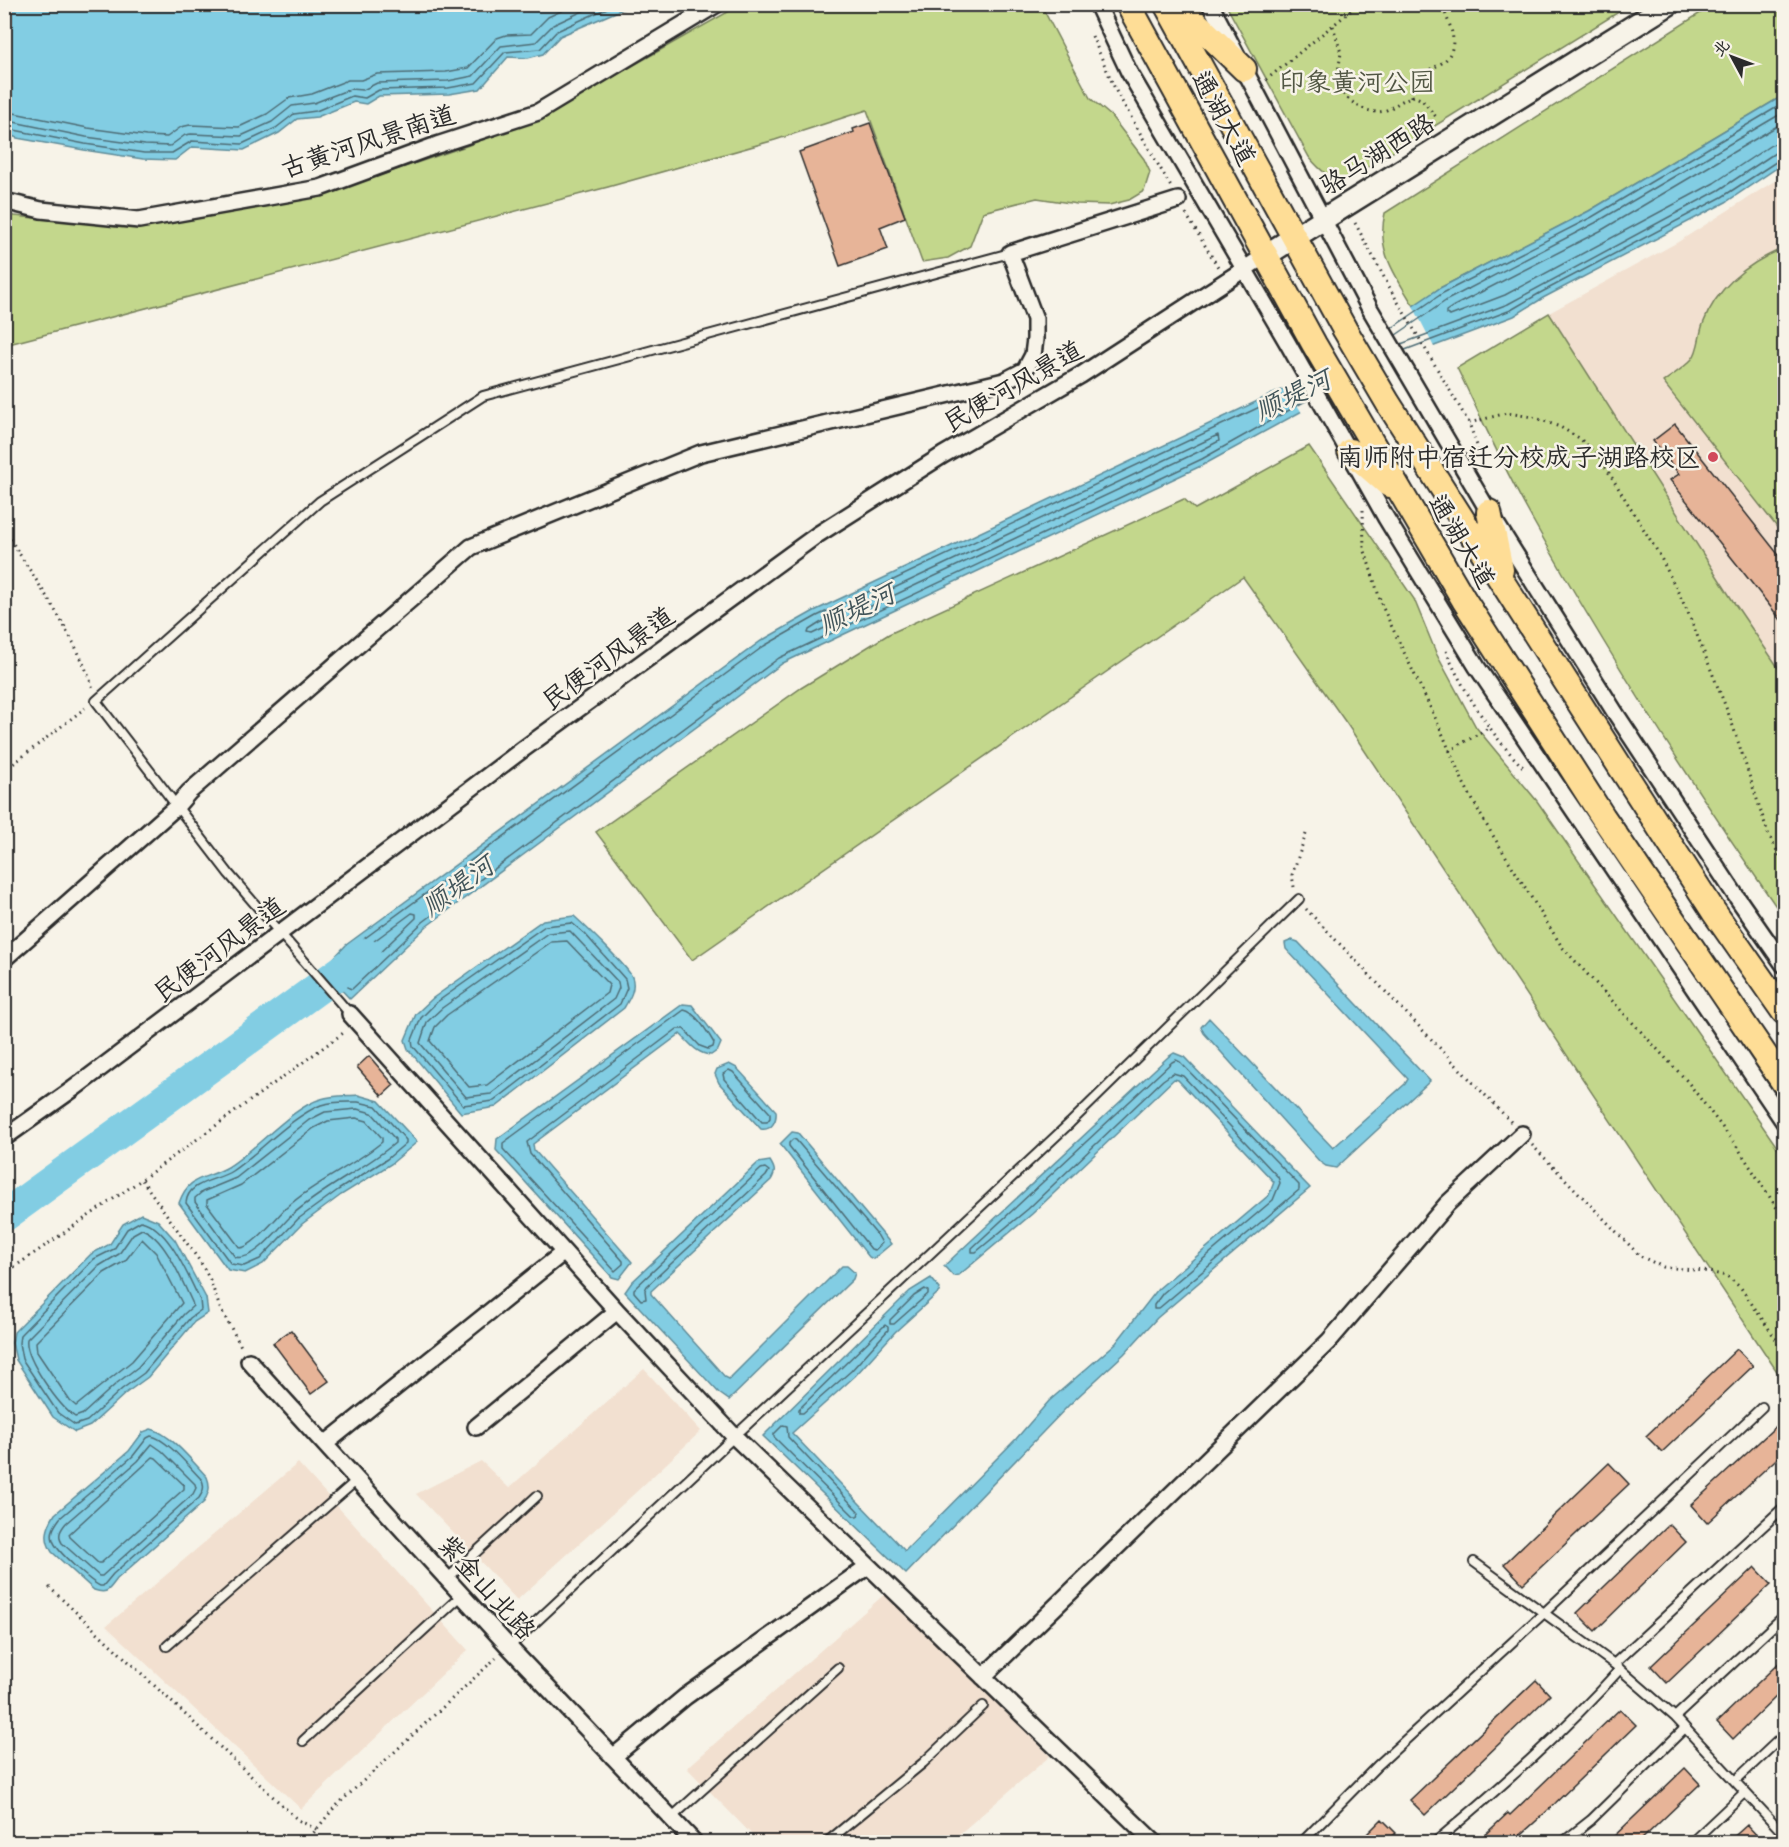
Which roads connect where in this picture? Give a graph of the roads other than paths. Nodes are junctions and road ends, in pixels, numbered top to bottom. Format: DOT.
graph roads {
  1 [pos="717,4"];
  2 [pos="1097,4"];
  3 [pos="1128,4"];
  4 [pos="1166,4"];
  5 [pos="1177,4"];
  6 [pos="1210,4"];
  7 [pos="1669,4"];
  8 [pos="1253,76"];
  9 [pos="1237,133"];
  10 [pos="1208,149"];
  11 [pos="1178,200"];
  12 [pos="4,201"];
  13 [pos="1323,219"];
  14 [pos="1294,237"];
  15 [pos="1010,253"];
  16 [pos="1266,255"];
  17 [pos="1245,269"];
  18 [pos="1342,415"];
  19 [pos="1350,451"];
  20 [pos="1403,497"];
  21 [pos="1489,512"];
  22 [pos="1503,584"];
  23 [pos="176,807"];
  24 [pos="1299,899"];
  25 [pos="284,938"];
  26 [pos="4,959"];
  27 [pos="1785,966"];
  28 [pos="1785,1012"];
  29 [pos="354,1019"];
  30 [pos="1785,1083"];
  31 [pos="1785,1122"];
  32 [pos="1522,1134"];
  33 [pos="4,1138"];
  34 [pos="564,1252"];
  35 [pos="617,1311"];
  36 [pos="249,1361"];
  37 [pos="1762,1407"];
  38 [pos="476,1427"];
  39 [pos="734,1436"];
  40 [pos="325,1444"];
  41 [pos="357,1480"];
  42 [pos="537,1496"];
  43 [pos="1785,1507"];
  44 [pos="1474,1562"];
  45 [pos="868,1566"];
  46 [pos="447,1579"];
  47 [pos="462,1595"];
  48 [pos="1544,1613"];
  49 [pos="1785,1616"];
  50 [pos="167,1646"];
  51 [pos="508,1647"];
  52 [pos="1617,1666"];
  53 [pos="838,1668"];
  54 [pos="983,1677"];
  55 [pos="983,1707"];
  56 [pos="1675,1717"];
  57 [pos="1685,1728"];
  58 [pos="1785,1735"];
  59 [pos="303,1741"];
  60 [pos="613,1757"];
  61 [pos="1735,1781"];
  62 [pos="1745,1792"];
  63 [pos="671,1818"];
  64 [pos="1785,1834"];
  65 [pos="694,1842"];
  66 [pos="827,1842"];
  67 [pos="1155,1842"];
  68 [pos="1302,1842"];
  69 [pos="1435,1842"];
  70 [pos="1563,1842"];
  71 [pos="1692,1842"];
  1 -- 12 [label="street, 古黄河风景南道"];
  2 -- 17 [label="street"];
  3 -- 10 [label="main road, 通湖大道"];
  4 -- 9 [label="main road, 通湖大道"];
  5 -- 8 [label="main road"];
  6 -- 8 [label="street"];
  7 -- 13 [label="street, 骆马湖西路"];
  8 -- 13 [label="street"];
  9 -- 10 [label="main road"];
  9 -- 14 [label="main road, 通湖大道"];
  10 -- 16 [label="main road, 通湖大道"];
  11 -- 15 [label="street"];
  13 -- 14 [label="street, 骆马湖西路"];
  13 -- 21 [label="street"];
  14 -- 16 [label="street, 骆马湖西路"];
  14 -- 22 [label="main road, 通湖大道"];
  15 -- 23 [label="street"];
  15 -- 23 [label="lane"];
  16 -- 17 [label="street, 民便河风景道"];
  16 -- 18 [label="main road, 通湖大道"];
  17 -- 18 [label="street"];
  17 -- 25 [label="street, 民便河风景道"];
  18 -- 19 [label="street"];
  18 -- 20 [label="main road, 通湖大道"];
  19 -- 20 [label="main road"];
  19 -- 31 [label="street"];
  20 -- 30 [label="main road, 通湖大道"];
  21 -- 22 [label="main road"];
  21 -- 27 [label="street"];
  22 -- 28 [label="main road, 通湖大道"];
  23 -- 25 [label="lane"];
  23 -- 26 [label="street"];
  24 -- 39 [label="lane"];
  25 -- 29 [label="lane"];
  25 -- 33 [label="street, 民便河风景道"];
  29 -- 34 [label="street"];
  32 -- 54 [label="street"];
  34 -- 35 [label="street"];
  34 -- 40 [label="street"];
  35 -- 38 [label="street"];
  35 -- 39 [label="street"];
  36 -- 40 [label="street, 紫金山北路"];
  37 -- 48 [label="lane"];
  39 -- 45 [label="street"];
  39 -- 51 [label="lane"];
  40 -- 41 [label="street, 紫金山北路"];
  41 -- 46 [label="street, 紫金山北路"];
  41 -- 50 [label="lane"];
  42 -- 46 [label="lane"];
  43 -- 52 [label="lane"];
  44 -- 48 [label="lane"];
  45 -- 54 [label="street"];
  45 -- 60 [label="street"];
  46 -- 47 [label="street, 紫金山北路"];
  47 -- 51 [label="street, 紫金山北路"];
  47 -- 59 [label="lane"];
  48 -- 52 [label="lane"];
  48 -- 68 [label="lane"];
  49 -- 56 [label="lane"];
  51 -- 60 [label="street, 紫金山北路"];
  52 -- 56 [label="lane"];
  52 -- 69 [label="lane"];
  53 -- 63 [label="lane"];
  54 -- 67 [label="street"];
  55 -- 66 [label="lane"];
  56 -- 57 [label="lane"];
  57 -- 61 [label="lane"];
  57 -- 70 [label="lane"];
  58 -- 61 [label="lane"];
  60 -- 63 [label="street, 紫金山北路"];
  61 -- 62 [label="lane"];
  62 -- 64 [label="lane"];
  62 -- 71 [label="lane"];
  63 -- 65 [label="street, 紫金山北路"];
}
